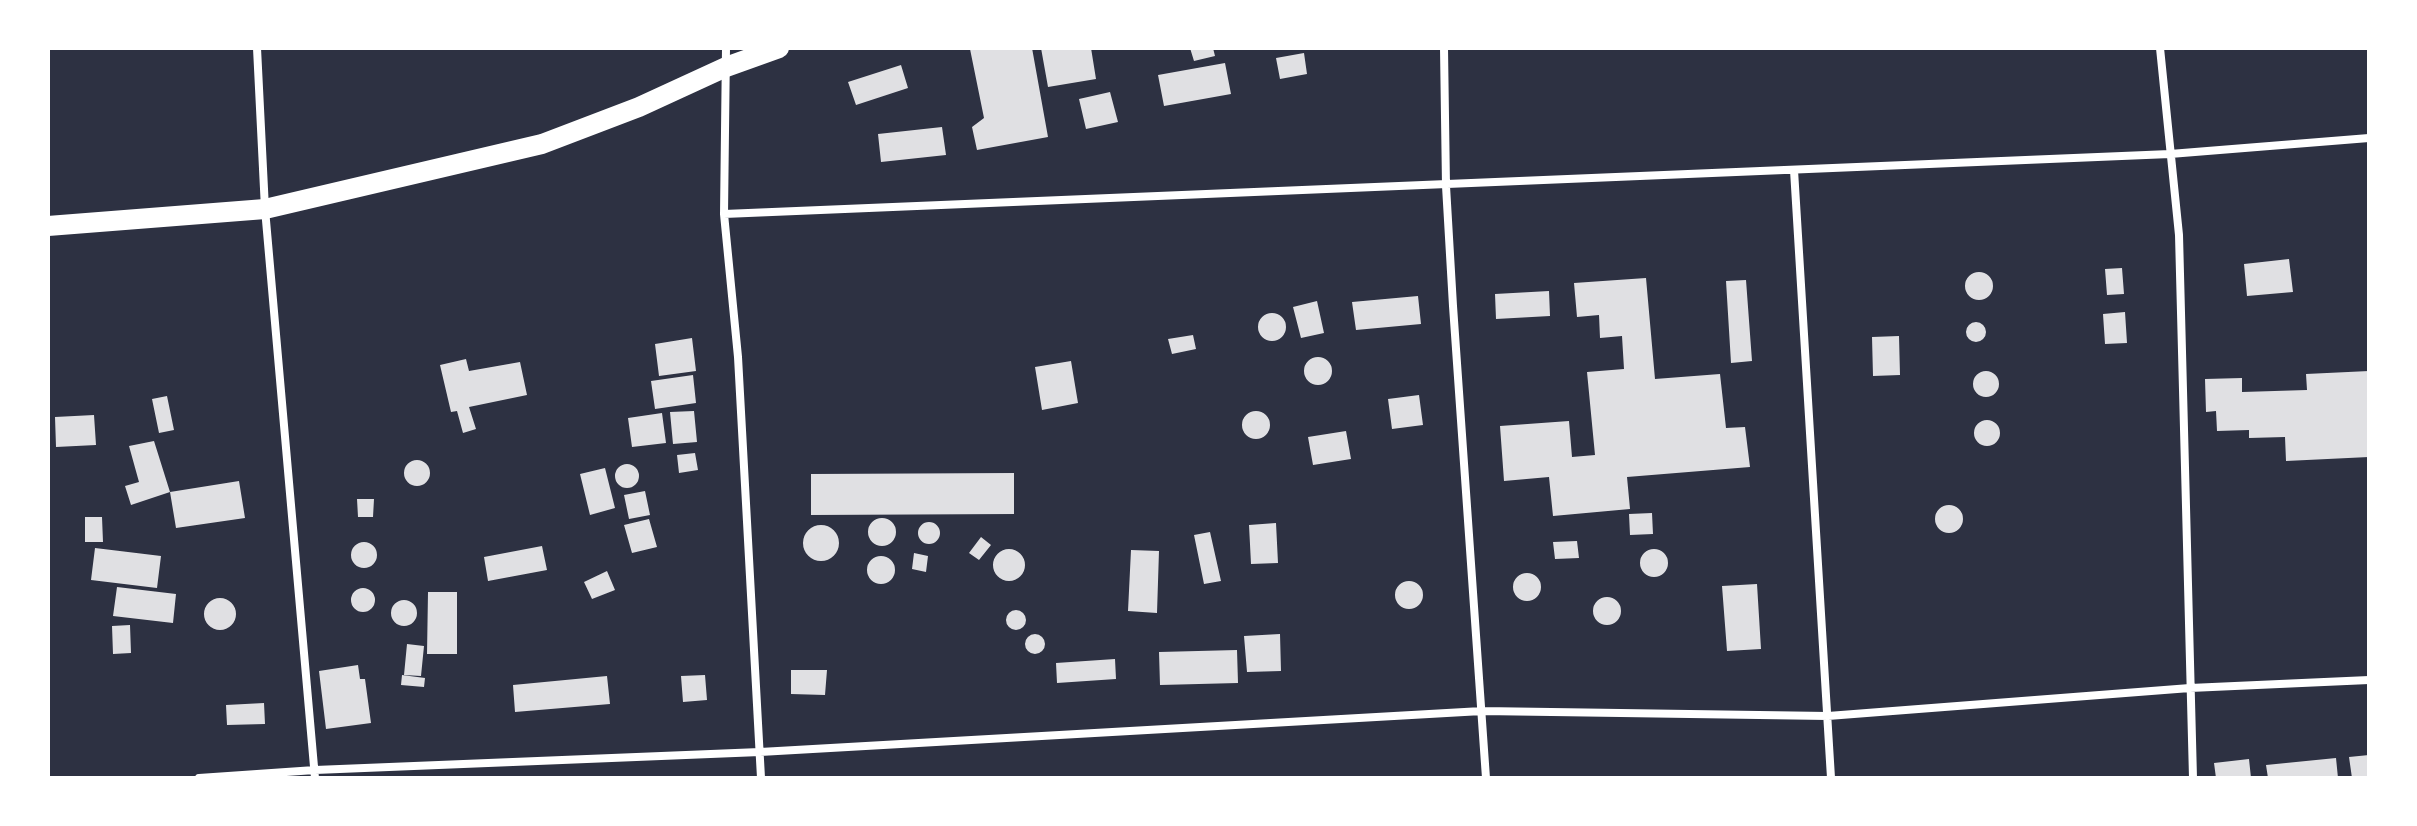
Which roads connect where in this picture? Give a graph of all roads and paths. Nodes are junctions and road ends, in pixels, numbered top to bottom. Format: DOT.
graph roads {
  1 [pos="257,48"];
  2 [pos="779,48"];
  3 [pos="1444,48"];
  4 [pos="2160,48"];
  5 [pos="726,58"];
  6 [pos="2369,138"];
  7 [pos="2170,154"];
  8 [pos="1794,170"];
  9 [pos="1446,186"];
  10 [pos="265,209"];
  11 [pos="724,214"];
  12 [pos="48,226"];
  13 [pos="2369,680"];
  14 [pos="2190,688"];
  15 [pos="1482,711"];
  16 [pos="1828,716"];
  17 [pos="760,752"];
  18 [pos="315,774"];
  19 [pos="199,778"];
  20 [pos="761,778"];
  21 [pos="1486,778"];
  22 [pos="1831,778"];
  23 [pos="2193,778"];
  1 -- 10 [label="street"];
  2 -- 5 [label="main road"];
  3 -- 9 [label="street"];
  4 -- 7 [label="street"];
  5 -- 10 [label="main road"];
  5 -- 11 [label="street"];
  6 -- 7 [label="street"];
  7 -- 8 [label="street"];
  7 -- 14 [label="street"];
  8 -- 9 [label="street"];
  8 -- 16 [label="street"];
  9 -- 11 [label="street"];
  9 -- 15 [label="street"];
  10 -- 12 [label="main road"];
  10 -- 18 [label="street"];
  11 -- 17 [label="street"];
  13 -- 14 [label="street"];
  14 -- 16 [label="street"];
  14 -- 23 [label="street"];
  15 -- 16 [label="street"];
  15 -- 17 [label="street"];
  15 -- 21 [label="street"];
  16 -- 22 [label="street"];
  17 -- 18 [label="street"];
  17 -- 20 [label="street"];
  18 -- 19 [label="street"];
}
